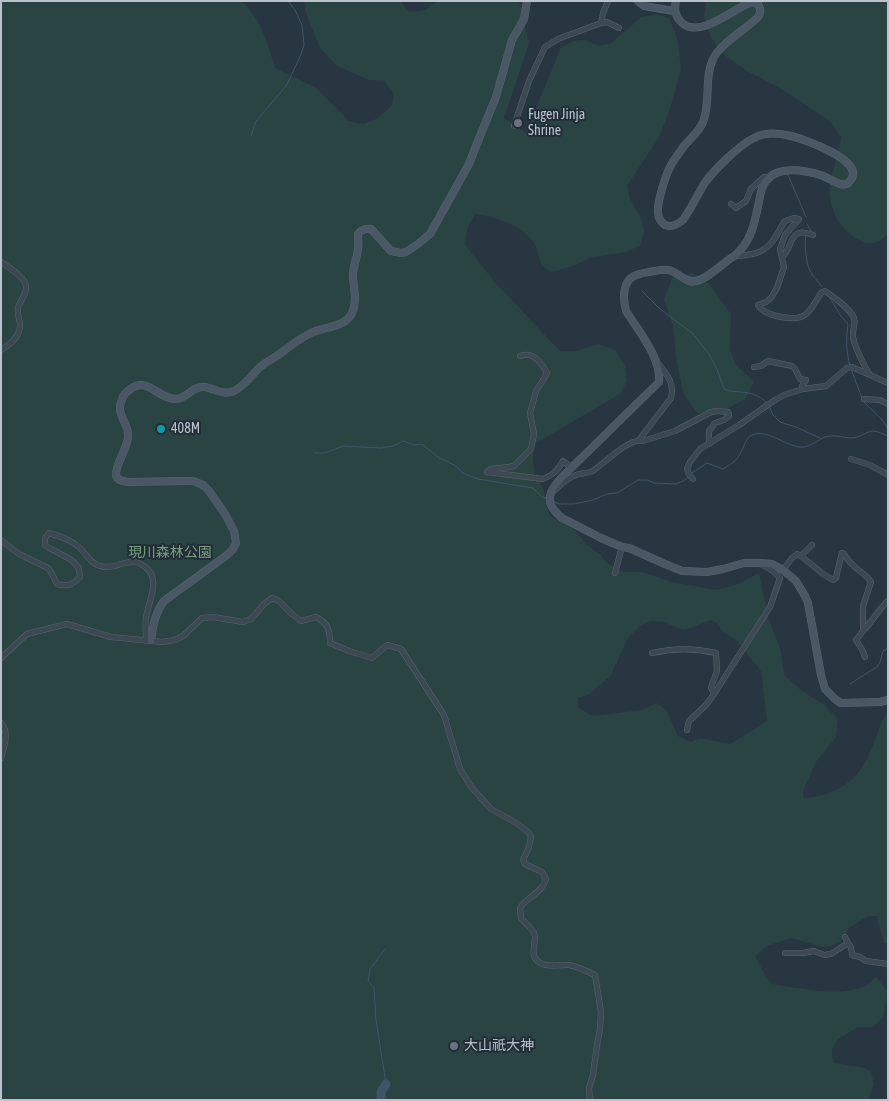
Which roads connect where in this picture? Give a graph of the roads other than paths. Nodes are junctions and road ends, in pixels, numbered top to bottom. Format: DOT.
graph roads {
  1 [pos="527,1"];
  2 [pos="608,1"];
  3 [pos="638,1"];
  4 [pos="676,1"];
  5 [pos="674,10"];
  6 [pos="601,23"];
  7 [pos="619,28"];
  8 [pos="514,126"];
  9 [pos="769,177"];
  10 [pos="731,204"];
  11 [pos="812,235"];
  12 [pos="736,256"];
  13 [pos="782,258"];
  14 [pos="1,262"];
  15 [pos="1,350"];
  16 [pos="520,356"];
  17 [pos="655,360"];
  18 [pos="754,367"];
  19 [pos="869,374"];
  20 [pos="888,383"];
  21 [pos="802,389"];
  22 [pos="864,399"];
  23 [pos="888,404"];
  24 [pos="639,440"];
  25 [pos="709,444"];
  26 [pos="851,459"];
  27 [pos="572,467"];
  28 [pos="888,475"];
  29 [pos="691,477"];
  30 [pos="549,496"];
  31 [pos="1,540"];
  32 [pos="812,545"];
  33 [pos="622,546"];
  34 [pos="801,556"];
  35 [pos="759,563"];
  36 [pos="783,570"];
  37 [pos="615,573"];
  38 [pos="888,601"];
  39 [pos="863,631"];
  40 [pos="148,640"];
  41 [pos="652,653"];
  42 [pos="865,657"];
  43 [pos="1,658"];
  44 [pos="714,694"];
  45 [pos="888,700"];
  46 [pos="1,723"];
  47 [pos="687,730"];
  48 [pos="1,758"];
  49 [pos="846,937"];
  50 [pos="848,944"];
  51 [pos="786,953"];
  52 [pos="888,964"];
  53 [pos="590,1100"];
  1 -- 40 [label="street"];
  2 -- 6 [label="street"];
  3 -- 5 [label="street"];
  4 -- 5 [label="street"];
  5 -- 9 [label="street"];
  6 -- 7 [label="street"];
  6 -- 8 [label="street"];
  9 -- 10 [label="street"];
  9 -- 12 [label="street"];
  11 -- 13 [label="street"];
  12 -- 13 [label="street"];
  12 -- 17 [label="street"];
  13 -- 19 [label="street"];
  14 -- 15 [label="street"];
  16 -- 27 [label="street"];
  17 -- 24 [label="street"];
  17 -- 27 [label="street"];
  18 -- 21 [label="street"];
  19 -- 20 [label="street"];
  19 -- 21 [label="street"];
  21 -- 25 [label="street"];
  22 -- 23 [label="street"];
  24 -- 25 [label="street"];
  24 -- 30 [label="street"];
  25 -- 29 [label="street"];
  26 -- 28 [label="street"];
  27 -- 30 [label="street"];
  30 -- 33 [label="street"];
  31 -- 40 [label="street"];
  32 -- 34 [label="street"];
  33 -- 35 [label="street"];
  33 -- 37 [label="street"];
  34 -- 36 [label="street"];
  34 -- 39 [label="street"];
  35 -- 36 [label="street"];
  35 -- 44 [label="street"];
  36 -- 45 [label="street"];
  38 -- 39 [label="street"];
  39 -- 42 [label="street"];
  40 -- 43 [label="street"];
  40 -- 53 [label="street"];
  41 -- 44 [label="street"];
  44 -- 47 [label="street"];
  46 -- 48 [label="street"];
  49 -- 50 [label="street"];
  50 -- 51 [label="street"];
  50 -- 52 [label="street"];
}
